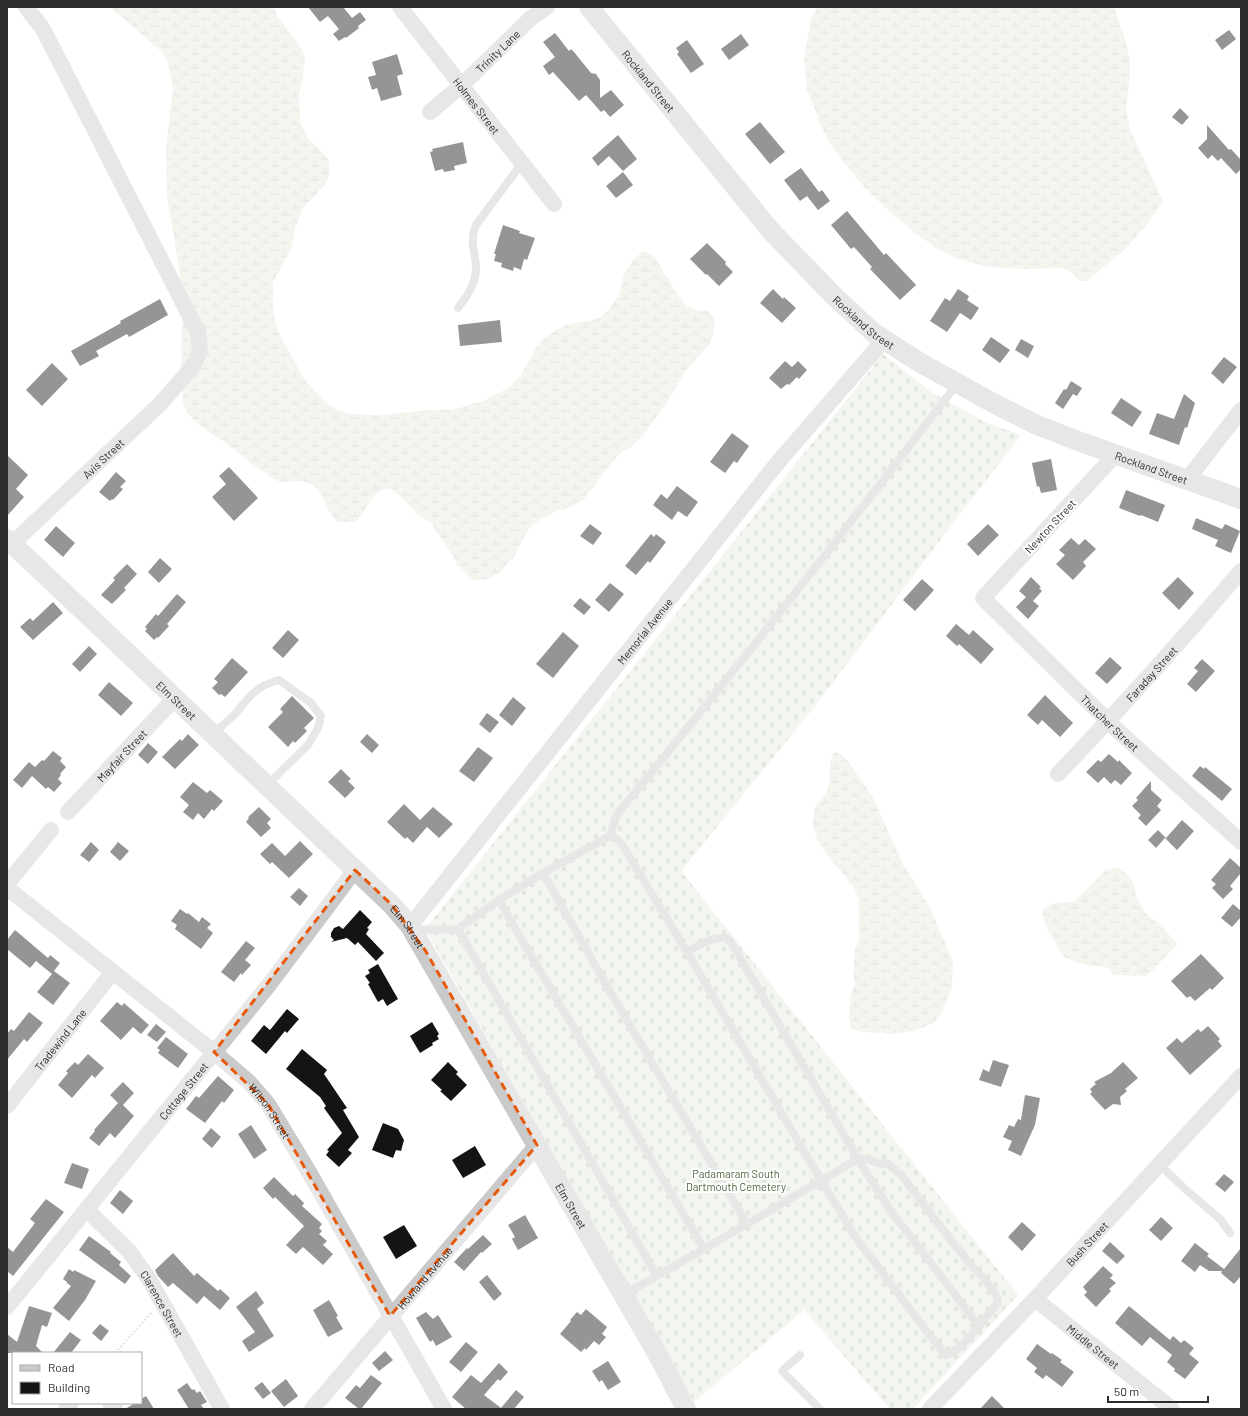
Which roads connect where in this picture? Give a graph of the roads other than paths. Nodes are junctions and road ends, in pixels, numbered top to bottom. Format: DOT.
graph roads {
  1 [pos="26,7"];
  2 [pos="400,7"];
  3 [pos="547,7"];
  4 [pos="589,7"];
  5 [pos="461,86"];
  6 [pos="430,112"];
  7 [pos="522,163"];
  8 [pos="554,204"];
  9 [pos="458,308"];
  10 [pos="884,340"];
  11 [pos="958,383"];
  12 [pos="1241,410"];
  13 [pos="1116,454"];
  14 [pos="1187,480"];
  15 [pos="1241,499"];
  16 [pos="10,541"];
  17 [pos="1241,571"];
  18 [pos="983,598"];
  19 [pos="175,698"];
  20 [pos="1109,721"];
  21 [pos="212,735"];
  22 [pos="1058,774"];
  23 [pos="266,786"];
  24 [pos="68,812"];
  25 [pos="51,830"];
  26 [pos="1238,833"];
  27 [pos="610,836"];
  28 [pos="355,870"];
  29 [pos="543,873"];
  30 [pos="7,884"];
  31 [pos="7,888"];
  32 [pos="499,900"];
  33 [pos="410,926"];
  34 [pos="458,929"];
  35 [pos="687,952"];
  36 [pos="113,972"];
  37 [pos="214,1052"];
  38 [pos="1241,1076"];
  39 [pos="7,1106"];
  40 [pos="537,1145"];
  41 [pos="858,1159"];
  42 [pos="1159,1164"];
  43 [pos="822,1182"];
  44 [pos="87,1210"];
  45 [pos="747,1224"];
  46 [pos="1230,1233"];
  47 [pos="704,1249"];
  48 [pos="657,1276"];
  49 [pos="623,1295"];
  50 [pos="1034,1299"];
  51 [pos="7,1307"];
  52 [pos="390,1316"];
  53 [pos="979,1326"];
  54 [pos="800,1355"];
  55 [pos="222,1409"];
  56 [pos="312,1409"];
  57 [pos="444,1409"];
  58 [pos="686,1409"];
  59 [pos="820,1409"];
  60 [pos="930,1409"];
  61 [pos="1172,1409"];
  1 -- 16 [label="street, Avis Street"];
  2 -- 5 [label="street, Holmes Street"];
  3 -- 5 [label="street, Trinity Lane"];
  4 -- 10 [label="street, Rockland Street"];
  5 -- 6 [label="street, Trinity Lane"];
  5 -- 7 [label="street, Holmes Street"];
  7 -- 8 [label="street, Holmes Street"];
  7 -- 9 [label="lane"];
  10 -- 11 [label="street, Rockland Street"];
  10 -- 33 [label="street, Memorial Avenue"];
  11 -- 13 [label="street, Rockland Street"];
  11 -- 27 [label="lane"];
  12 -- 14 [label="street"];
  13 -- 14 [label="street, Rockland Street"];
  13 -- 18 [label="street, Newton Street"];
  14 -- 15 [label="street, Rockland Street"];
  16 -- 19 [label="street, Elm Street"];
  17 -- 20 [label="street, Faraday Street"];
  18 -- 20 [label="street, Thatcher Street"];
  19 -- 21 [label="street, Elm Street"];
  19 -- 24 [label="street, Mayfair Street"];
  20 -- 22 [label="street, Faraday Street"];
  20 -- 26 [label="street, Thatcher Street"];
  21 -- 23 [label="street, Elm Street"];
  21 -- 23 [label="lane"];
  23 -- 28 [label="street, Elm Street"];
  25 -- 30 [label="street"];
  27 -- 29 [label="lane"];
  27 -- 35 [label="lane"];
  28 -- 33 [label="street, Elm Street"];
  28 -- 37 [label="street, Cottage Street"];
  29 -- 32 [label="lane"];
  29 -- 45 [label="lane"];
  31 -- 36 [label="street, Wilson Street"];
  32 -- 34 [label="lane"];
  32 -- 47 [label="lane"];
  33 -- 34 [label="lane"];
  33 -- 40 [label="street, Elm Street"];
  34 -- 48 [label="lane"];
  35 -- 41 [label="lane"];
  35 -- 43 [label="lane"];
  36 -- 37 [label="street, Wilson Street"];
  36 -- 39 [label="street, Tradewind Lane"];
  37 -- 44 [label="street, Cottage Street"];
  37 -- 52 [label="street, Wilson Street"];
  38 -- 42 [label="street, Bush Street"];
  40 -- 49 [label="street, Elm Street"];
  40 -- 52 [label="street, Howland Avenue"];
  41 -- 43 [label="lane"];
  41 -- 53 [label="lane"];
  41 -- 53 [label="lane"];
  42 -- 46 [label="lane"];
  42 -- 50 [label="street, Bush Street"];
  43 -- 45 [label="lane"];
  43 -- 53 [label="lane"];
  44 -- 51 [label="street, Cottage Street"];
  44 -- 55 [label="street, Clarence Street"];
  45 -- 47 [label="lane"];
  47 -- 48 [label="lane"];
  48 -- 49 [label="lane"];
  49 -- 58 [label="street, Elm Street"];
  50 -- 60 [label="street, Bush Street"];
  50 -- 61 [label="street, Middle Street"];
  52 -- 56 [label="street, Howland Avenue"];
  52 -- 57 [label="street, Wilson Street"];
  54 -- 59 [label="lane"];
}
